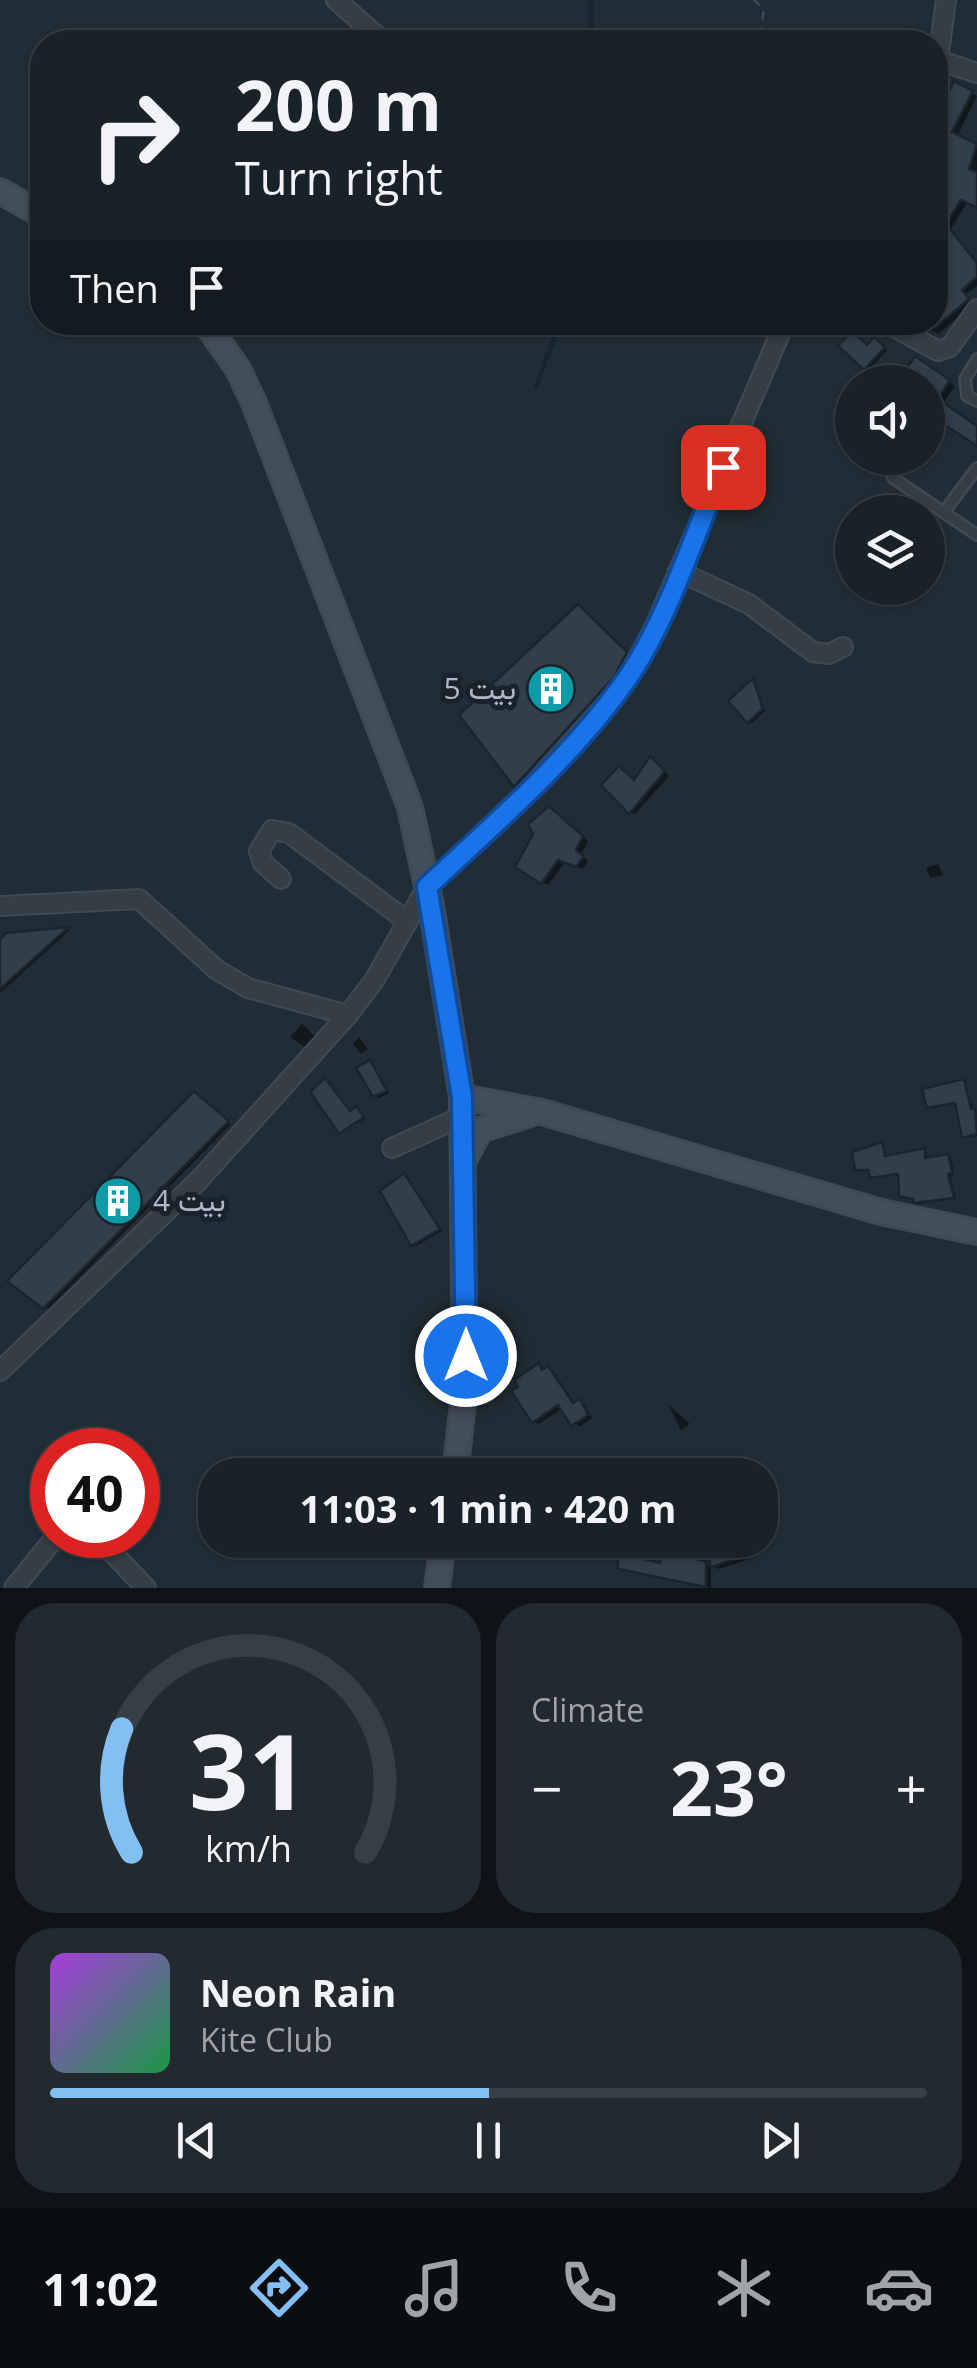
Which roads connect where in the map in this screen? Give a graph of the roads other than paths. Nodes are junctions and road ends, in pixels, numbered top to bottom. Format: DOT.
graph roads {
  1 [pos="336,0"];
  2 [pos="946,0"];
  3 [pos="370,30"];
  4 [pos="941,30"];
  5 [pos="948,66"];
  6 [pos="977,73"];
  7 [pos="0,190"];
  8 [pos="30,208"];
  9 [pos="977,309"];
  10 [pos="214,335"];
  11 [pos="776,335"];
  12 [pos="909,335"];
  13 [pos="977,360"];
  14 [pos="977,401"];
  15 [pos="977,468"];
  16 [pos="893,478"];
  17 [pos="918,495"];
  18 [pos="945,511"];
  19 [pos="945,513"];
  20 [pos="977,535"];
  21 [pos="678,571"];
  22 [pos="843,648"];
  23 [pos="281,879"];
  24 [pos="427,887"];
  25 [pos="0,906"];
  26 [pos="407,922"];
  27 [pos="348,1015"];
  28 [pos="463,1107"];
  29 [pos="546,1114"];
  30 [pos="392,1148"];
  31 [pos="464,1159"];
  32 [pos="977,1232"];
  33 [pos="0,1370"];
  34 [pos="457,1458"];
  35 [pos="39,1558"];
  36 [pos="117,1558"];
  37 [pos="441,1558"];
  38 [pos="14,1588"];
  39 [pos="146,1588"];
  40 [pos="437,1588"];
  1 -- 3 [label="street"];
  2 -- 4 [label="street"];
  5 -- 6 [label="street"];
  7 -- 8 [label="street"];
  9 -- 12 [label="street"];
  10 -- 24 [label="street"];
  11 -- 21 [label="street"];
  13 -- 14 [label="lane"];
  15 -- 18 [label="lane"];
  16 -- 17 [label="lane"];
  19 -- 20 [label="lane"];
  21 -- 22 [label="street"];
  21 -- 24 [label="street"];
  23 -- 26 [label="street"];
  24 -- 26 [label="street"];
  24 -- 28 [label="street"];
  25 -- 27 [label="street"];
  26 -- 27 [label="street"];
  27 -- 33 [label="street"];
  28 -- 29 [label="street"];
  28 -- 30 [label="street"];
  28 -- 31 [label="street"];
  29 -- 31 [label="street"];
  29 -- 32 [label="street"];
  31 -- 34 [label="street"];
  35 -- 38 [label="street"];
  36 -- 39 [label="street"];
  37 -- 40 [label="street"];
}
